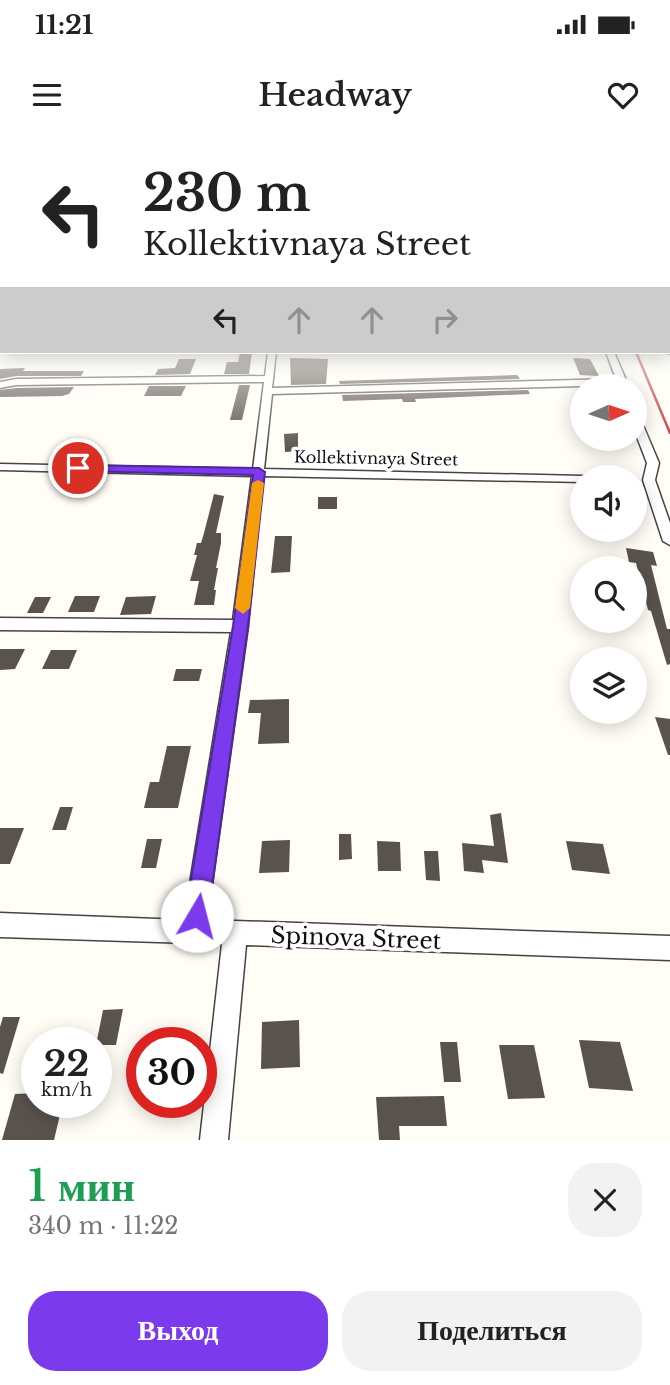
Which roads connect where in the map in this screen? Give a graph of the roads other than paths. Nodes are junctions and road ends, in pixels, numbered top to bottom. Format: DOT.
graph roads {
  1 [pos="271,359"];
  2 [pos="0,385"];
  3 [pos="268,385"];
  4 [pos="570,385"];
  5 [pos="648,450"];
  6 [pos="0,467"];
  7 [pos="259,472"];
  8 [pos="570,479"];
  9 [pos="649,480"];
  10 [pos="670,541"];
  11 [pos="0,624"];
  12 [pos="240,626"];
  13 [pos="0,925"];
  14 [pos="194,932"];
  15 [pos="235,934"];
  16 [pos="670,948"];
  17 [pos="214,1140"];
  1 -- 3 [label="street"];
  2 -- 3 [label="street"];
  3 -- 4 [label="street"];
  3 -- 7 [label="street"];
  5 -- 9 [label="street"];
  6 -- 7 [label="street, Kollektivnaya Street"];
  7 -- 8 [label="street, Kollektivnaya Street"];
  7 -- 12 [label="street"];
  9 -- 10 [label="street"];
  11 -- 12 [label="street"];
  12 -- 14 [label="street"];
  13 -- 14 [label="street, Spinova Street"];
  14 -- 15 [label="street, Spinova Street"];
  15 -- 16 [label="street, Spinova Street"];
  15 -- 17 [label="street"];
}
